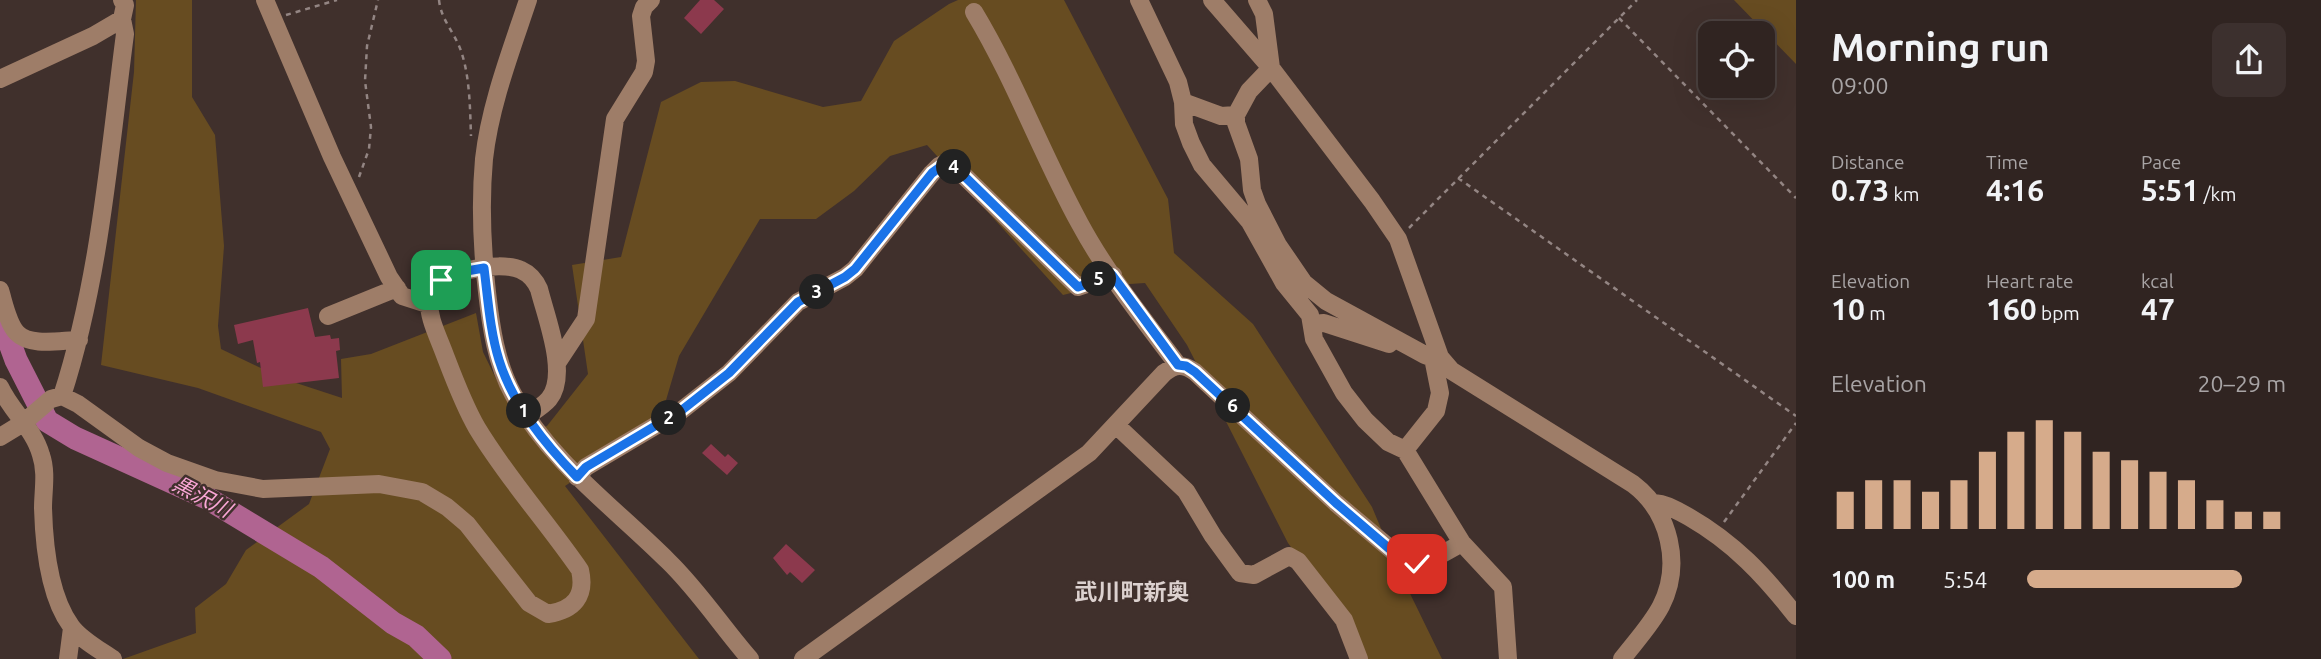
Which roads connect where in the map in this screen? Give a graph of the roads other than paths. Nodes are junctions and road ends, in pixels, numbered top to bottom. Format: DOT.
graph roads {
  1 [pos="265,0"];
  2 [pos="528,0"];
  3 [pos="651,0"];
  4 [pos="1139,0"];
  5 [pos="1212,0"];
  6 [pos="1257,0"];
  7 [pos="125,6"];
  8 [pos="974,12"];
  9 [pos="1271,68"];
  10 [pos="0,79"];
  11 [pos="1183,102"];
  12 [pos="1236,115"];
  13 [pos="484,268"];
  14 [pos="1112,275"];
  15 [pos="397,288"];
  16 [pos="0,290"];
  17 [pos="430,305"];
  18 [pos="328,316"];
  19 [pos="1312,324"];
  20 [pos="79,340"];
  21 [pos="1398,340"];
  22 [pos="1436,357"];
  23 [pos="557,363"];
  24 [pos="1178,365"];
  25 [pos="0,387"];
  26 [pos="56,398"];
  27 [pos="527,416"];
  28 [pos="26,421"];
  29 [pos="1117,426"];
  30 [pos="0,437"];
  31 [pos="1405,450"];
  32 [pos="577,477"];
  33 [pos="1654,503"];
  34 [pos="1462,543"];
  35 [pos="1796,616"];
  36 [pos="72,628"];
  37 [pos="68,659"];
  38 [pos="113,659"];
  39 [pos="750,659"];
  40 [pos="803,659"];
  41 [pos="1359,659"];
  42 [pos="1508,659"];
  43 [pos="1622,659"];
  1 -- 15 [label="street"];
  2 -- 13 [label="street"];
  3 -- 23 [label="street"];
  4 -- 11 [label="street"];
  5 -- 9 [label="street"];
  6 -- 9 [label="street"];
  7 -- 10 [label="street"];
  7 -- 20 [label="street"];
  8 -- 14 [label="street"];
  9 -- 12 [label="street"];
  9 -- 22 [label="street"];
  11 -- 12 [label="street"];
  11 -- 19 [label="street"];
  12 -- 21 [label="street"];
  13 -- 17 [label="street"];
  13 -- 23 [label="street"];
  13 -- 27 [label="street"];
  14 -- 24 [label="street"];
  14 -- 32 [label="street"];
  15 -- 17 [label="street"];
  15 -- 18 [label="street"];
  16 -- 20 [label="street"];
  17 -- 26 [label="street"];
  19 -- 21 [label="street"];
  19 -- 31 [label="street"];
  20 -- 26 [label="street"];
  21 -- 22 [label="street"];
  22 -- 31 [label="street"];
  22 -- 33 [label="street"];
  23 -- 27 [label="street"];
  24 -- 29 [label="street"];
  24 -- 34 [label="street"];
  25 -- 28 [label="street"];
  26 -- 28 [label="street"];
  27 -- 32 [label="street"];
  28 -- 30 [label="street"];
  28 -- 36 [label="street"];
  29 -- 40 [label="street"];
  29 -- 41 [label="street"];
  31 -- 34 [label="street"];
  32 -- 39 [label="street"];
  33 -- 35 [label="street"];
  33 -- 43 [label="street"];
  34 -- 42 [label="street"];
  36 -- 37 [label="street"];
  36 -- 38 [label="street"];
}
